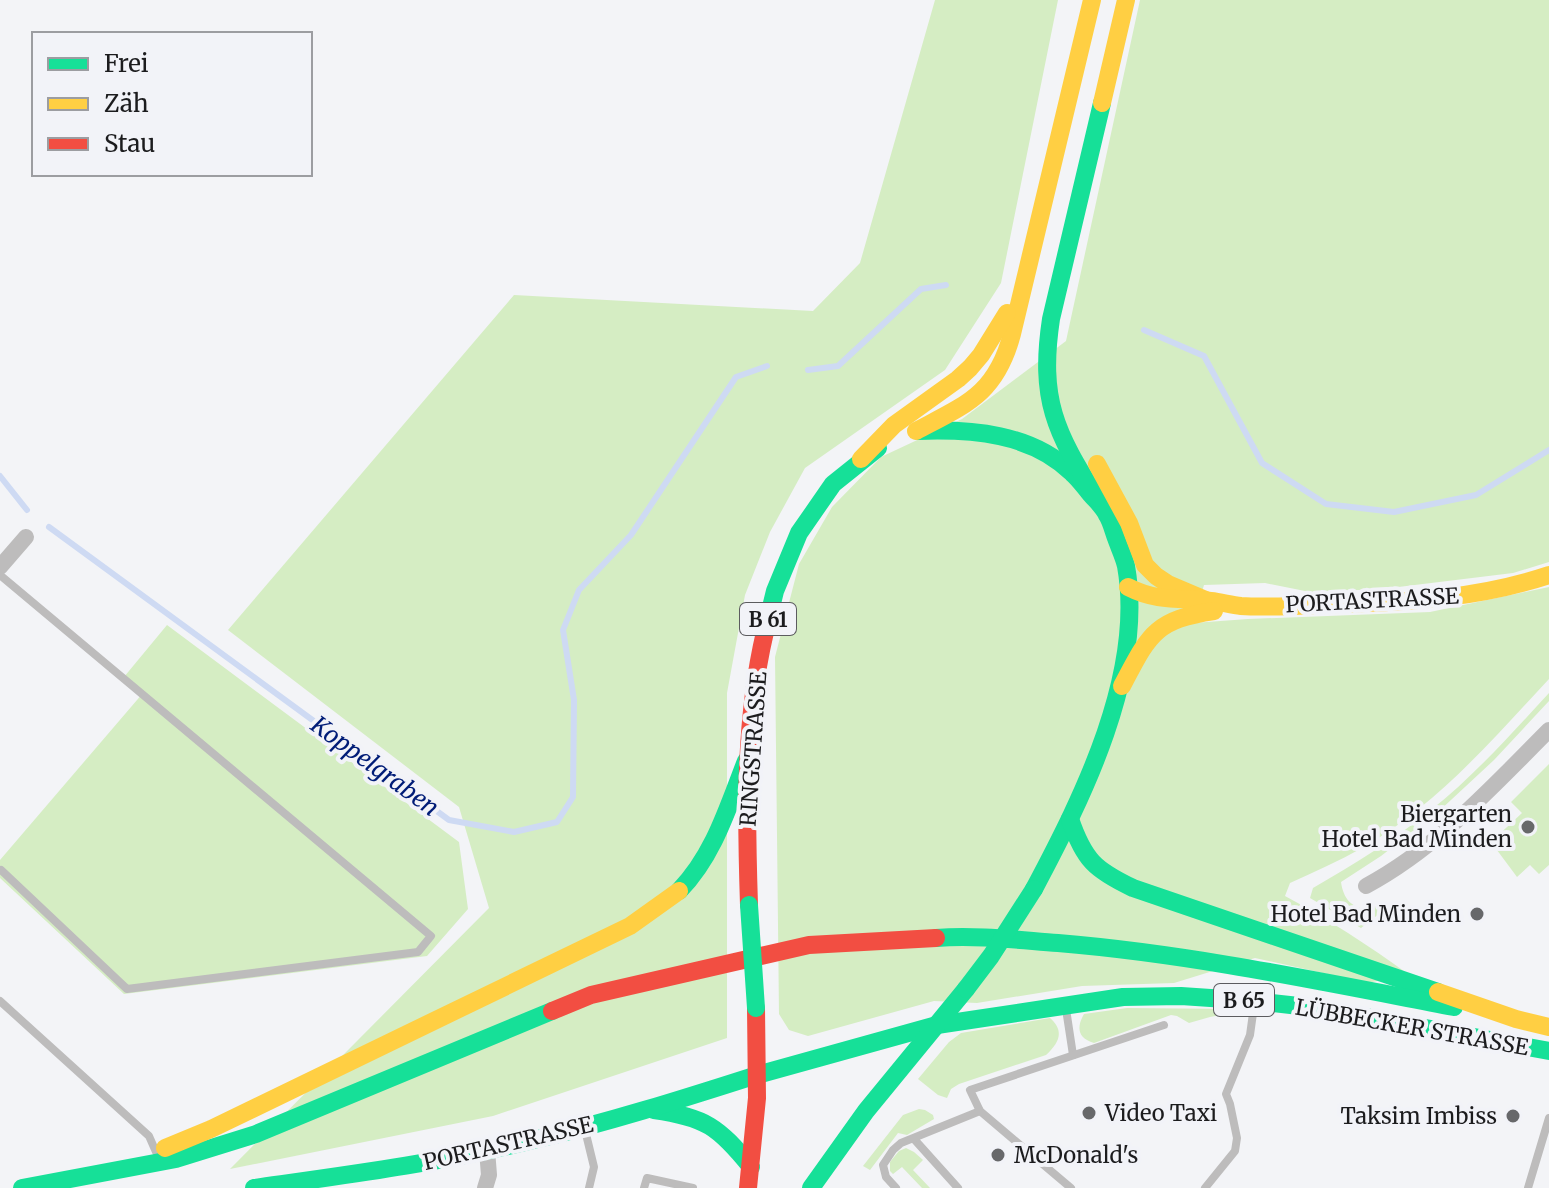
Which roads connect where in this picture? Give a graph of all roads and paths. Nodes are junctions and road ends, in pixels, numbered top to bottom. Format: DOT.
graph roads {
  1 [pos="1092,0"];
  2 [pos="1126,0"];
  3 [pos="1022,287"];
  4 [pos="1046,372"];
  5 [pos="916,431"];
  6 [pos="861,459"];
  7 [pos="1097,498"];
  8 [pos="26,537"];
  9 [pos="0,567"];
  10 [pos="0,575"];
  11 [pos="1549,575"];
  12 [pos="1128,587"];
  13 [pos="1208,601"];
  14 [pos="1240,606"];
  15 [pos="1118,691"];
  16 [pos="1549,730"];
  17 [pos="748,756"];
  18 [pos="1076,807"];
  19 [pos="1,870"];
  20 [pos="1366,886"];
  21 [pos="0,1001"];
  22 [pos="1255,1001"];
  23 [pos="1066,1005"];
  24 [pos="1516,1019"];
  25 [pos="937,1025"];
  26 [pos="1164,1025"];
  27 [pos="1549,1027"];
  28 [pos="1549,1051"];
  29 [pos="1073,1055"];
  30 [pos="757,1075"];
  31 [pos="648,1109"];
  32 [pos="980,1111"];
  33 [pos="1549,1118"];
  34 [pos="585,1127"];
  35 [pos="914,1139"];
  36 [pos="487,1150"];
  37 [pos="156,1152"];
  38 [pos="751,1167"];
  39 [pos="119,1170"];
  40 [pos="22,1188"];
  41 [pos="254,1188"];
  42 [pos="485,1188"];
  43 [pos="589,1188"];
  44 [pos="644,1188"];
  45 [pos="693,1188"];
  46 [pos="748,1188"];
  47 [pos="811,1188"];
  48 [pos="896,1188"];
  49 [pos="958,1188"];
  50 [pos="1071,1188"];
  51 [pos="1205,1188"];
  52 [pos="1528,1188"];
  1 -- 3 [label="main road, B 61"];
  2 -- 4 [label="main road, B 61"];
  3 -- 5 [label="main road, B 61"];
  3 -- 6 [label="main road"];
  4 -- 7 [label="main road, B 61"];
  4 -- 13 [label="main road"];
  5 -- 6 [label="main road, RINGSTRASSE / B 61"];
  5 -- 7 [label="main road, RINGSTRASSE / B 61"];
  6 -- 17 [label="main road, RINGSTRASSE / B 61"];
  7 -- 12 [label="main road, B 61"];
  8 -- 9 [label="street"];
  10 -- 19 [label="lane"];
  11 -- 14 [label="main road, PORTASTRASSE"];
  12 -- 13 [label="main road, PORTASTRASSE"];
  12 -- 15 [label="main road, B 61"];
  13 -- 14 [label="main road, PORTASTRASSE"];
  14 -- 15 [label="main road, PORTASTRASSE"];
  15 -- 18 [label="main road, B 61"];
  16 -- 20 [label="street"];
  17 -- 30 [label="main road, RINGSTRASSE / B 61, bridge"];
  17 -- 37 [label="main road"];
  18 -- 24 [label="main road"];
  18 -- 25 [label="main road, B 61, bridge"];
  21 -- 37 [label="lane"];
  22 -- 23 [label="main road, LÜBBECKER STRASSE / B 65"];
  22 -- 28 [label="main road, LÜBBECKER STRASSE / B 65"];
  22 -- 51 [label="lane"];
  23 -- 25 [label="main road, LÜBBECKER STRASSE / B 65"];
  23 -- 29 [label="lane"];
  24 -- 27 [label="main road, LÜBBECKER STRASSE"];
  24 -- 39 [label="main road"];
  25 -- 30 [label="main road, LÜBBECKER STRASSE / B 65"];
  25 -- 47 [label="main road, B 61"];
  26 -- 29 [label="lane"];
  29 -- 32 [label="lane"];
  30 -- 31 [label="main road, PORTASTRASSE"];
  30 -- 38 [label="main road, RINGSTRASSE / B 61"];
  31 -- 34 [label="main road, PORTASTRASSE"];
  31 -- 38 [label="main road"];
  32 -- 35 [label="lane"];
  32 -- 50 [label="lane"];
  33 -- 52 [label="lane"];
  34 -- 36 [label="main road, PORTASTRASSE"];
  34 -- 43 [label="lane"];
  35 -- 48 [label="lane"];
  35 -- 49 [label="lane"];
  36 -- 41 [label="main road, PORTASTRASSE"];
  36 -- 42 [label="street"];
  37 -- 39 [label="main road"];
  38 -- 46 [label="main road, RINGSTRASSE / B 61"];
  39 -- 40 [label="main road"];
  44 -- 45 [label="lane"];
}
